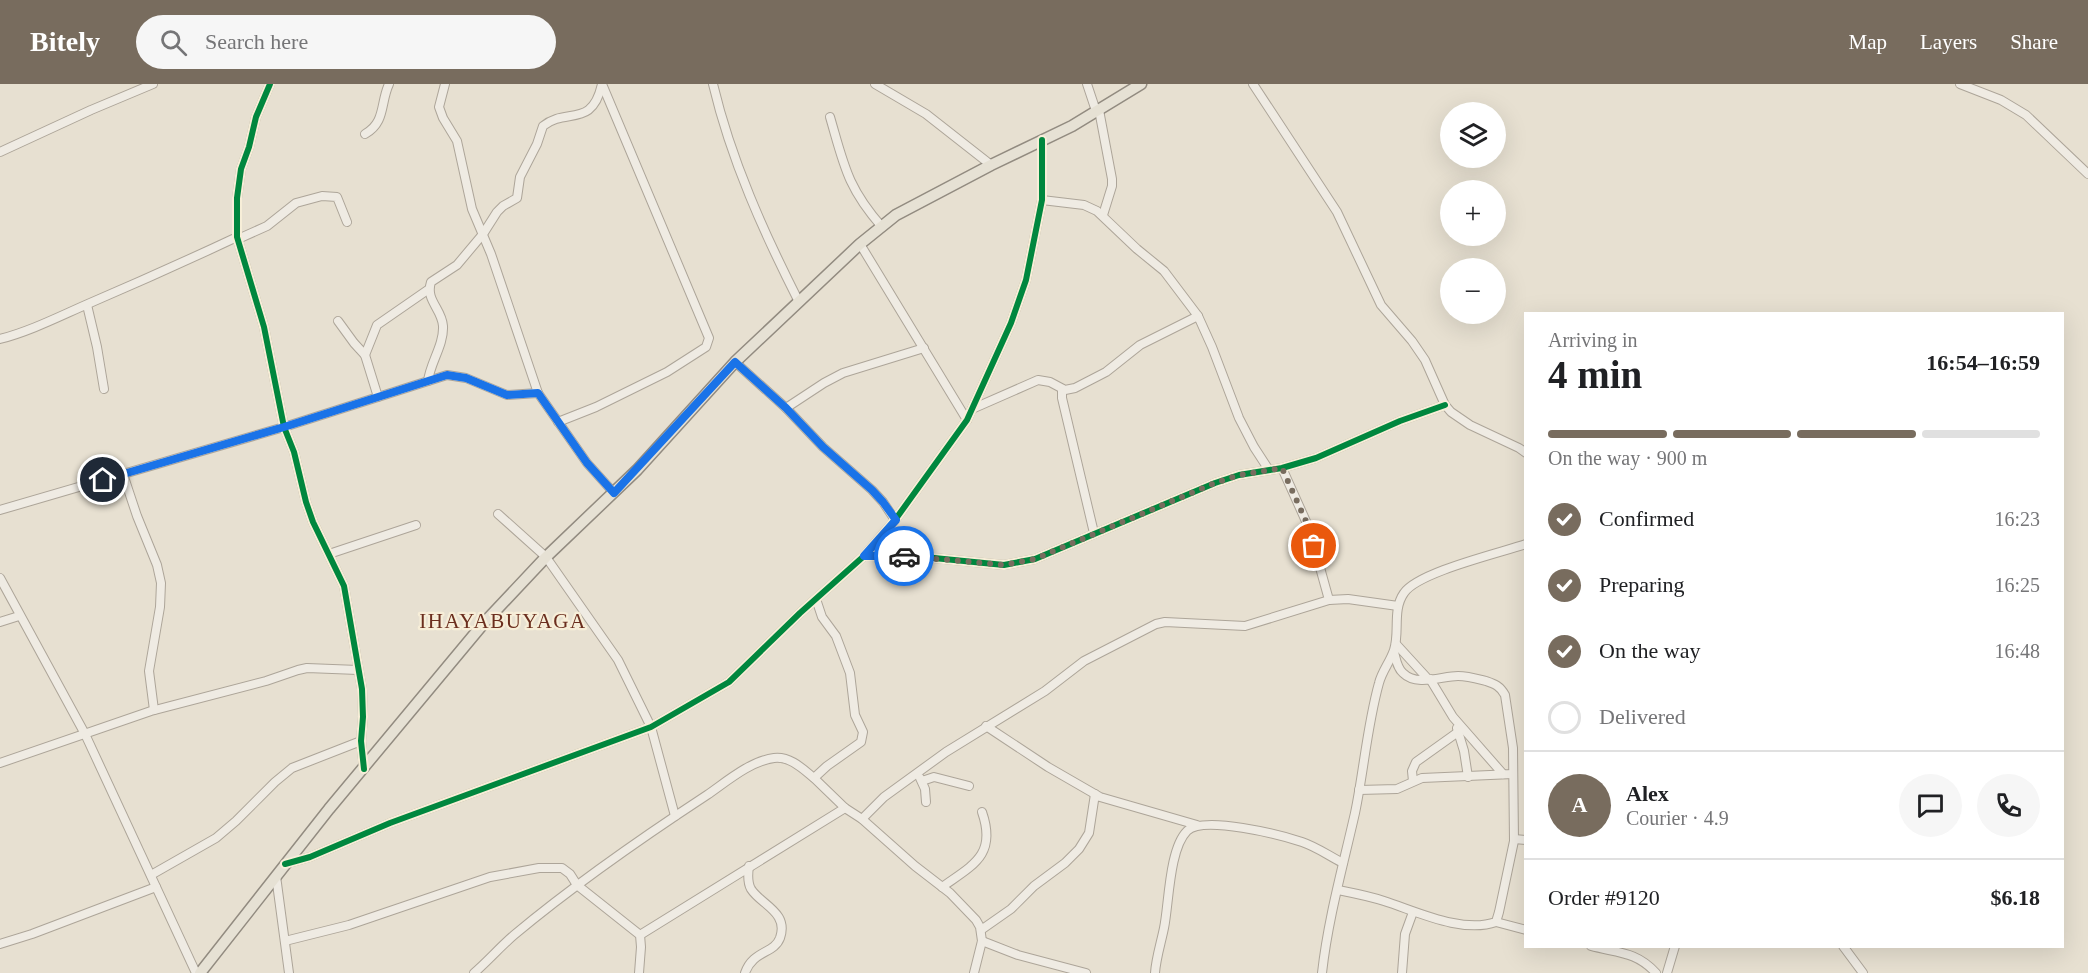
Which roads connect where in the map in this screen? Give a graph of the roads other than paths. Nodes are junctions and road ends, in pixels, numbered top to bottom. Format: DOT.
graph roads {
  1 [pos="153,84"];
  2 [pos="270,84"];
  3 [pos="389,84"];
  4 [pos="445,84"];
  5 [pos="602,84"];
  6 [pos="713,84"];
  7 [pos="875,84"];
  8 [pos="1087,84"];
  9 [pos="1141,84"];
  10 [pos="1253,84"];
  11 [pos="1960,84"];
  12 [pos="1098,110"];
  13 [pos="830,117"];
  14 [pos="365,134"];
  15 [pos="1042,140"];
  16 [pos="0,152"];
  17 [pos="991,165"];
  18 [pos="2088,174"];
  19 [pos="1042,200"];
  20 [pos="1103,214"];
  21 [pos="347,222"];
  22 [pos="882,226"];
  23 [pos="483,234"];
  24 [pos="237,238"];
  25 [pos="860,244"];
  26 [pos="429,289"];
  27 [pos="799,302"];
  28 [pos="87,305"];
  29 [pos="1198,316"];
  30 [pos="338,321"];
  31 [pos="0,339"];
  32 [pos="924,348"];
  33 [pos="365,355"];
  34 [pos="735,362"];
  35 [pos="428,381"];
  36 [pos="104,389"];
  37 [pos="1062,389"];
  38 [pos="538,393"];
  39 [pos="378,397"];
  40 [pos="1444,405"];
  41 [pos="786,408"];
  42 [pos="972,409"];
  43 [pos="966,420"];
  44 [pos="558,422"];
  45 [pos="284,427"];
  46 [pos="1524,451"];
  47 [pos="1282,468"];
  48 [pos="1269,470"];
  49 [pos="123,474"];
  50 [pos="614,493"];
  51 [pos="0,510"];
  52 [pos="498,514"];
  53 [pos="896,520"];
  54 [pos="416,525"];
  55 [pos="1094,533"];
  56 [pos="1524,545"];
  57 [pos="329,554"];
  58 [pos="864,556"];
  59 [pos="546,557"];
  60 [pos="0,578"];
  61 [pos="816,599"];
  62 [pos="1329,600"];
  63 [pos="1398,606"];
  64 [pos="19,616"];
  65 [pos="0,622"];
  66 [pos="1395,648"];
  67 [pos="358,670"];
  68 [pos="1429,679"];
  69 [pos="154,710"];
  70 [pos="1457,722"];
  71 [pos="986,726"];
  72 [pos="651,727"];
  73 [pos="1458,732"];
  74 [pos="85,734"];
  75 [pos="361,741"];
  76 [pos="0,763"];
  77 [pos="364,769"];
  78 [pos="916,772"];
  79 [pos="1503,774"];
  80 [pos="1514,774"];
  81 [pos="1468,777"];
  82 [pos="814,778"];
  83 [pos="922,781"];
  84 [pos="1413,782"];
  85 [pos="969,786"];
  86 [pos="1359,790"];
  87 [pos="1095,794"];
  88 [pos="926,802"];
  89 [pos="844,808"];
  90 [pos="982,812"];
  91 [pos="675,816"];
  92 [pos="861,819"];
  93 [pos="1514,821"];
  94 [pos="1524,821"];
  95 [pos="1197,825"];
  96 [pos="1514,839"];
  97 [pos="1524,840"];
  98 [pos="1343,862"];
  99 [pos="285,864"];
  100 [pos="749,866"];
  101 [pos="152,876"];
  102 [pos="276,876"];
  103 [pos="577,885"];
  104 [pos="156,887"];
  105 [pos="942,887"];
  106 [pos="1338,890"];
  107 [pos="1413,912"];
  108 [pos="1496,922"];
  109 [pos="1524,929"];
  110 [pos="981,930"];
  111 [pos="640,935"];
  112 [pos="285,941"];
  113 [pos="982,941"];
  114 [pos="0,944"];
  115 [pos="1600,948"];
  116 [pos="1674,948"];
  117 [pos="1844,948"];
  118 [pos="198,973"];
  119 [pos="289,973"];
  120 [pos="474,973"];
  121 [pos="639,973"];
  122 [pos="745,973"];
  123 [pos="974,973"];
  124 [pos="1086,973"];
  125 [pos="1155,973"];
  126 [pos="1322,973"];
  127 [pos="1402,973"];
  128 [pos="1656,973"];
  129 [pos="1667,973"];
  130 [pos="1863,973"];
  1 -- 16 [label="street"];
  2 -- 24 [label="street"];
  3 -- 14 [label="street"];
  4 -- 23 [label="street"];
  5 -- 23 [label="street"];
  5 -- 44 [label="street"];
  6 -- 27 [label="street"];
  7 -- 17 [label="street"];
  8 -- 12 [label="street"];
  9 -- 12 [label="main road"];
  10 -- 40 [label="street"];
  11 -- 18 [label="street"];
  12 -- 15 [label="main road"];
  12 -- 20 [label="street"];
  13 -- 22 [label="street"];
  15 -- 17 [label="main road"];
  15 -- 19 [label="street"];
  17 -- 22 [label="main road"];
  19 -- 20 [label="street"];
  19 -- 42 [label="street"];
  20 -- 29 [label="street"];
  21 -- 24 [label="street"];
  22 -- 25 [label="main road"];
  23 -- 26 [label="street"];
  23 -- 38 [label="street"];
  24 -- 28 [label="street"];
  24 -- 45 [label="street"];
  25 -- 27 [label="main road"];
  25 -- 32 [label="street"];
  26 -- 33 [label="street"];
  26 -- 35 [label="street"];
  27 -- 34 [label="main road"];
  28 -- 31 [label="street"];
  28 -- 36 [label="street"];
  29 -- 37 [label="street"];
  29 -- 48 [label="street"];
  30 -- 33 [label="street"];
  32 -- 41 [label="street"];
  32 -- 43 [label="street"];
  33 -- 39 [label="street"];
  34 -- 41 [label="street"];
  34 -- 50 [label="main road"];
  35 -- 38 [label="street"];
  35 -- 39 [label="street"];
  37 -- 42 [label="street"];
  37 -- 55 [label="street"];
  38 -- 44 [label="street"];
  39 -- 45 [label="street"];
  40 -- 46 [label="street"];
  40 -- 47 [label="street"];
  41 -- 53 [label="street"];
  42 -- 43 [label="street"];
  43 -- 53 [label="street"];
  44 -- 50 [label="street"];
  45 -- 49 [label="street"];
  45 -- 57 [label="street"];
  47 -- 48 [label="street"];
  47 -- 62 [label="street"];
  48 -- 55 [label="street"];
  49 -- 51 [label="street"];
  49 -- 69 [label="street"];
  50 -- 59 [label="main road"];
  52 -- 59 [label="street"];
  53 -- 58 [label="street"];
  54 -- 57 [label="street"];
  55 -- 58 [label="street"];
  56 -- 63 [label="street"];
  57 -- 67 [label="street"];
  58 -- 61 [label="street"];
  59 -- 72 [label="street"];
  59 -- 77 [label="main road"];
  60 -- 64 [label="street"];
  61 -- 72 [label="street"];
  61 -- 82 [label="street"];
  62 -- 63 [label="street"];
  62 -- 71 [label="street"];
  63 -- 66 [label="street"];
  64 -- 65 [label="street"];
  64 -- 74 [label="street"];
  66 -- 68 [label="street"];
  66 -- 68 [label="street"];
  66 -- 86 [label="street"];
  67 -- 69 [label="street"];
  67 -- 75 [label="street"];
  68 -- 70 [label="street"];
  68 -- 80 [label="street"];
  69 -- 74 [label="street"];
  70 -- 73 [label="street"];
  70 -- 79 [label="street"];
  71 -- 78 [label="street"];
  71 -- 87 [label="street"];
  72 -- 91 [label="street"];
  72 -- 99 [label="street"];
  73 -- 81 [label="street"];
  73 -- 84 [label="street"];
  74 -- 76 [label="street"];
  74 -- 101 [label="street"];
  75 -- 77 [label="street"];
  75 -- 101 [label="street"];
  77 -- 99 [label="main road"];
  78 -- 83 [label="street"];
  78 -- 92 [label="street"];
  79 -- 80 [label="street"];
  79 -- 81 [label="street"];
  80 -- 93 [label="street"];
  81 -- 84 [label="street"];
  82 -- 89 [label="street"];
  82 -- 91 [label="street"];
  83 -- 85 [label="street"];
  83 -- 88 [label="street"];
  84 -- 86 [label="street"];
  86 -- 98 [label="street"];
  87 -- 95 [label="street"];
  87 -- 110 [label="street"];
  89 -- 92 [label="street"];
  89 -- 100 [label="street"];
  90 -- 105 [label="street"];
  91 -- 103 [label="street"];
  92 -- 105 [label="street"];
  93 -- 94 [label="street"];
  93 -- 96 [label="street"];
  95 -- 98 [label="street"];
  95 -- 125 [label="street"];
  96 -- 97 [label="street"];
  96 -- 108 [label="street"];
  98 -- 106 [label="street"];
  99 -- 102 [label="main road"];
  100 -- 111 [label="street"];
  100 -- 122 [label="street"];
  101 -- 104 [label="street"];
  102 -- 112 [label="street"];
  102 -- 118 [label="main road"];
  103 -- 111 [label="street"];
  103 -- 112 [label="street"];
  103 -- 120 [label="street"];
  104 -- 114 [label="street"];
  104 -- 118 [label="street"];
  105 -- 110 [label="street"];
  106 -- 107 [label="street"];
  106 -- 126 [label="street"];
  107 -- 108 [label="street"];
  107 -- 127 [label="street"];
  108 -- 109 [label="street"];
  110 -- 113 [label="street"];
  111 -- 121 [label="street"];
  112 -- 119 [label="street"];
  113 -- 123 [label="street"];
  113 -- 124 [label="street"];
  115 -- 128 [label="street"];
  116 -- 129 [label="street"];
  117 -- 130 [label="street"];
}
